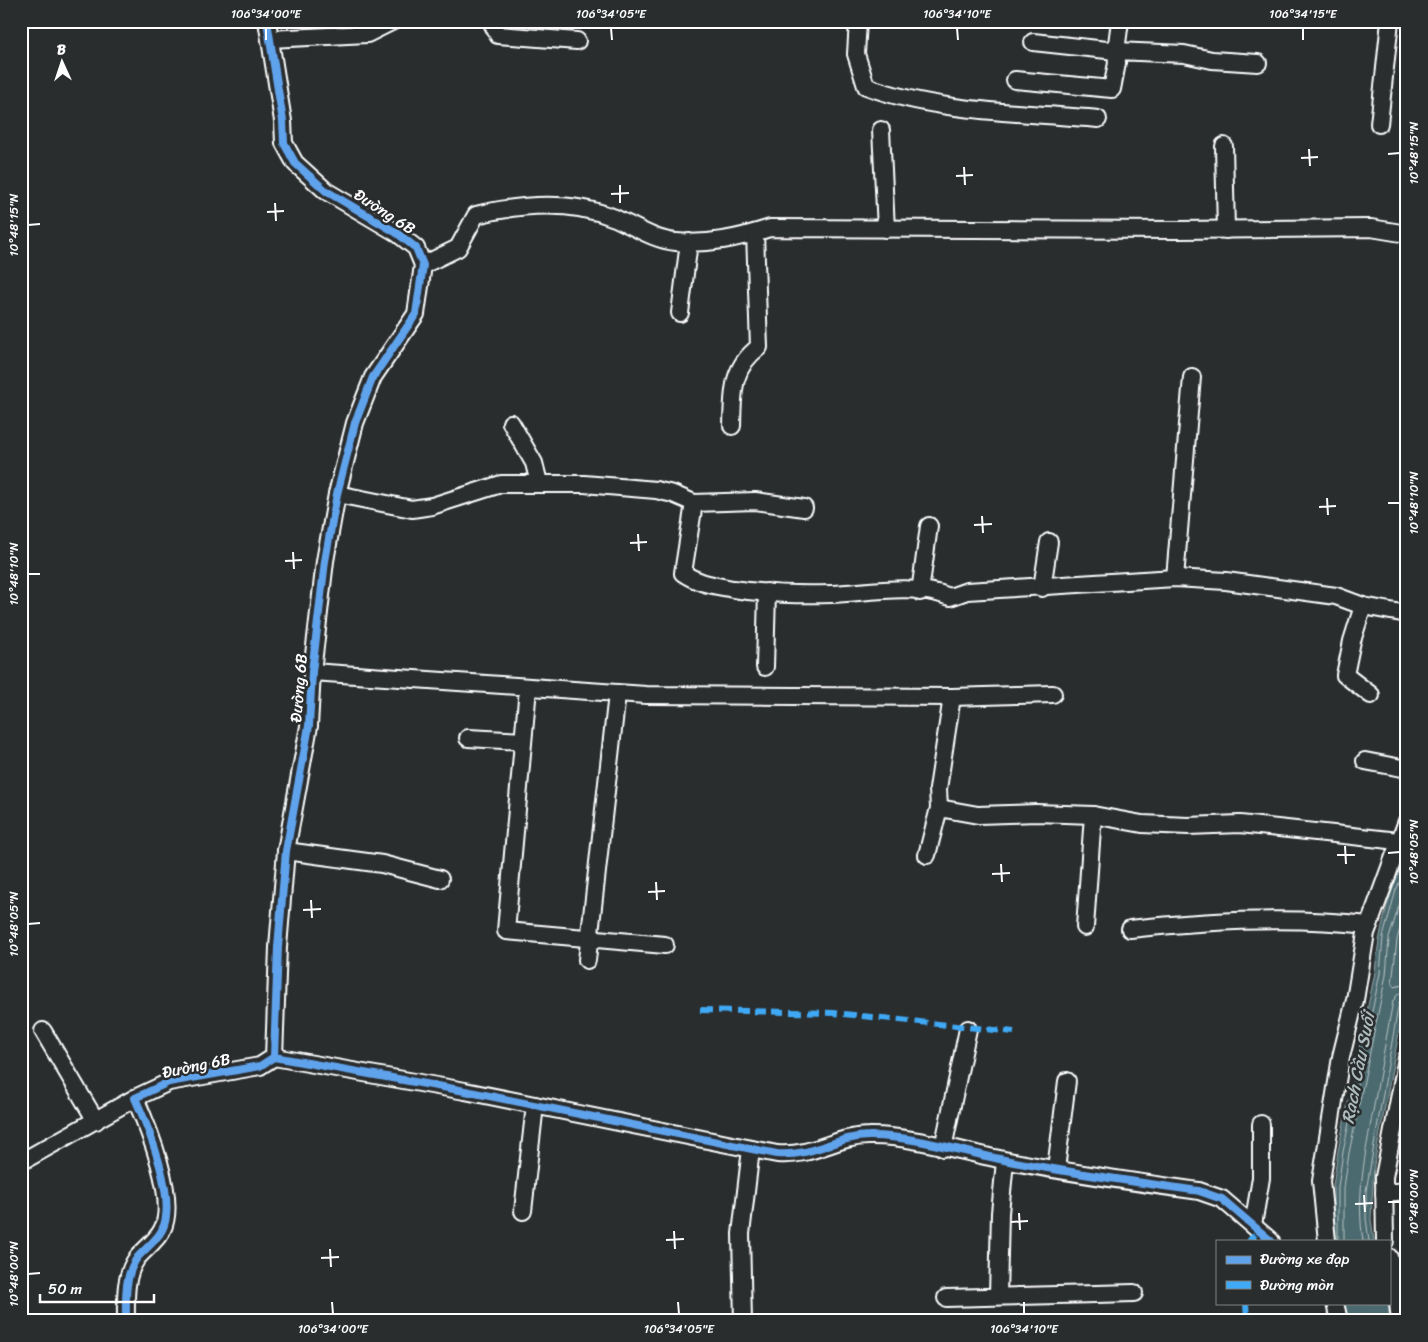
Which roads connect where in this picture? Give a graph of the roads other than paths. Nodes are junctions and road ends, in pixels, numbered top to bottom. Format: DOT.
graph roads {
  1 [pos="267,21"];
  2 [pos="392,21"];
  3 [pos="491,21"];
  4 [pos="858,21"];
  5 [pos="1120,21"];
  6 [pos="1390,21"];
  7 [pos="270,39"];
  8 [pos="578,41"];
  9 [pos="1033,42"];
  10 [pos="1116,51"];
  11 [pos="1258,63"];
  12 [pos="1014,80"];
  13 [pos="1098,119"];
  14 [pos="1379,124"];
  15 [pos="880,130"];
  16 [pos="1224,146"];
  17 [pos="886,229"];
  18 [pos="1226,230"];
  19 [pos="755,233"];
  20 [pos="1407,234"];
  21 [pos="689,242"];
  22 [pos="423,265"];
  23 [pos="680,313"];
  24 [pos="1192,377"];
  25 [pos="511,423"];
  26 [pos="732,426"];
  27 [pos="539,483"];
  28 [pos="337,494"];
  29 [pos="694,503"];
  30 [pos="804,508"];
  31 [pos="929,526"];
  32 [pos="1049,542"];
  33 [pos="1175,578"];
  34 [pos="1042,588"];
  35 [pos="767,592"];
  36 [pos="920,592"];
  37 [pos="1363,606"];
  38 [pos="1407,614"];
  39 [pos="765,667"];
  40 [pos="312,672"];
  41 [pos="528,688"];
  42 [pos="617,694"];
  43 [pos="1053,694"];
  44 [pos="1371,695"];
  45 [pos="952,697"];
  46 [pos="468,738"];
  47 [pos="523,741"];
  48 [pos="1365,761"];
  49 [pos="1407,769"];
  50 [pos="939,808"];
  51 [pos="1093,815"];
  52 [pos="1407,821"];
  53 [pos="1399,841"];
  54 [pos="286,851"];
  55 [pos="927,854"];
  56 [pos="440,879"];
  57 [pos="1369,925"];
  58 [pos="1085,927"];
  59 [pos="1130,930"];
  60 [pos="588,938"];
  61 [pos="665,945"];
  62 [pos="587,960"];
  63 [pos="968,1029"];
  64 [pos="43,1031"];
  65 [pos="274,1057"];
  66 [pos="1407,1058"];
  67 [pos="1067,1081"];
  68 [pos="135,1098"];
  69 [pos="535,1105"];
  70 [pos="96,1121"];
  71 [pos="1261,1124"];
  72 [pos="943,1148"];
  73 [pos="750,1149"];
  74 [pos="1006,1160"];
  75 [pos="21,1162"];
  76 [pos="1056,1169"];
  77 [pos="1407,1191"];
  78 [pos="1384,1193"];
  79 [pos="522,1210"];
  80 [pos="1253,1225"];
  81 [pos="1270,1240"];
  82 [pos="1327,1240"];
  83 [pos="1385,1240"];
  84 [pos="1390,1261"];
  85 [pos="1396,1283"];
  86 [pos="1134,1293"];
  87 [pos="998,1296"];
  88 [pos="946,1298"];
  89 [pos="1335,1304"];
  90 [pos="126,1321"];
  91 [pos="743,1321"];
  92 [pos="1339,1321"];
  93 [pos="1400,1321"];
  1 -- 7 [label="street, Đường 6B"];
  2 -- 7 [label="street"];
  3 -- 8 [label="street"];
  4 -- 13 [label="street"];
  5 -- 10 [label="street"];
  6 -- 14 [label="street"];
  7 -- 22 [label="street, Đường 6B"];
  9 -- 10 [label="street"];
  10 -- 11 [label="street"];
  10 -- 12 [label="street"];
  15 -- 17 [label="street"];
  16 -- 18 [label="street"];
  17 -- 18 [label="street"];
  17 -- 19 [label="street"];
  18 -- 20 [label="street"];
  19 -- 21 [label="street"];
  19 -- 26 [label="street"];
  21 -- 22 [label="street"];
  21 -- 23 [label="street"];
  22 -- 28 [label="street, Đường 6B"];
  24 -- 33 [label="street"];
  25 -- 27 [label="street"];
  27 -- 28 [label="street"];
  27 -- 29 [label="street"];
  28 -- 40 [label="street, Đường 6B"];
  29 -- 30 [label="street"];
  29 -- 35 [label="street"];
  31 -- 36 [label="street"];
  32 -- 34 [label="street"];
  33 -- 34 [label="street"];
  33 -- 37 [label="street"];
  34 -- 36 [label="street"];
  35 -- 36 [label="street"];
  35 -- 39 [label="street"];
  37 -- 38 [label="street"];
  37 -- 44 [label="street"];
  40 -- 41 [label="street"];
  40 -- 54 [label="street, Đường 6B"];
  41 -- 42 [label="street"];
  41 -- 47 [label="street"];
  42 -- 45 [label="street"];
  42 -- 60 [label="street"];
  43 -- 45 [label="street"];
  45 -- 50 [label="street"];
  46 -- 47 [label="street"];
  47 -- 60 [label="street"];
  48 -- 49 [label="street"];
  50 -- 51 [label="street"];
  50 -- 55 [label="street"];
  51 -- 53 [label="street"];
  51 -- 58 [label="street"];
  52 -- 53 [label="street"];
  53 -- 57 [label="street"];
  54 -- 56 [label="street"];
  54 -- 65 [label="street, Đường 6B"];
  57 -- 59 [label="street"];
  57 -- 82 [label="street"];
  60 -- 61 [label="street"];
  60 -- 62 [label="street"];
  63 -- 72 [label="street"];
  64 -- 70 [label="street"];
  65 -- 68 [label="street, Đường 6B"];
  65 -- 69 [label="street"];
  66 -- 78 [label="street"];
  67 -- 76 [label="street"];
  68 -- 70 [label="street, Đường 6B"];
  68 -- 90 [label="street"];
  69 -- 73 [label="street"];
  69 -- 79 [label="street"];
  70 -- 75 [label="street, Đường 6B"];
  71 -- 80 [label="street"];
  72 -- 73 [label="street"];
  72 -- 74 [label="street"];
  73 -- 91 [label="street"];
  74 -- 76 [label="street"];
  74 -- 87 [label="street"];
  76 -- 80 [label="street"];
  77 -- 78 [label="street"];
  78 -- 83 [label="street"];
  80 -- 81 [label="street"];
  84 -- 85 [label="street"];
  85 -- 93 [label="street"];
  86 -- 87 [label="street"];
  87 -- 88 [label="street"];
  89 -- 92 [label="street"];
}
